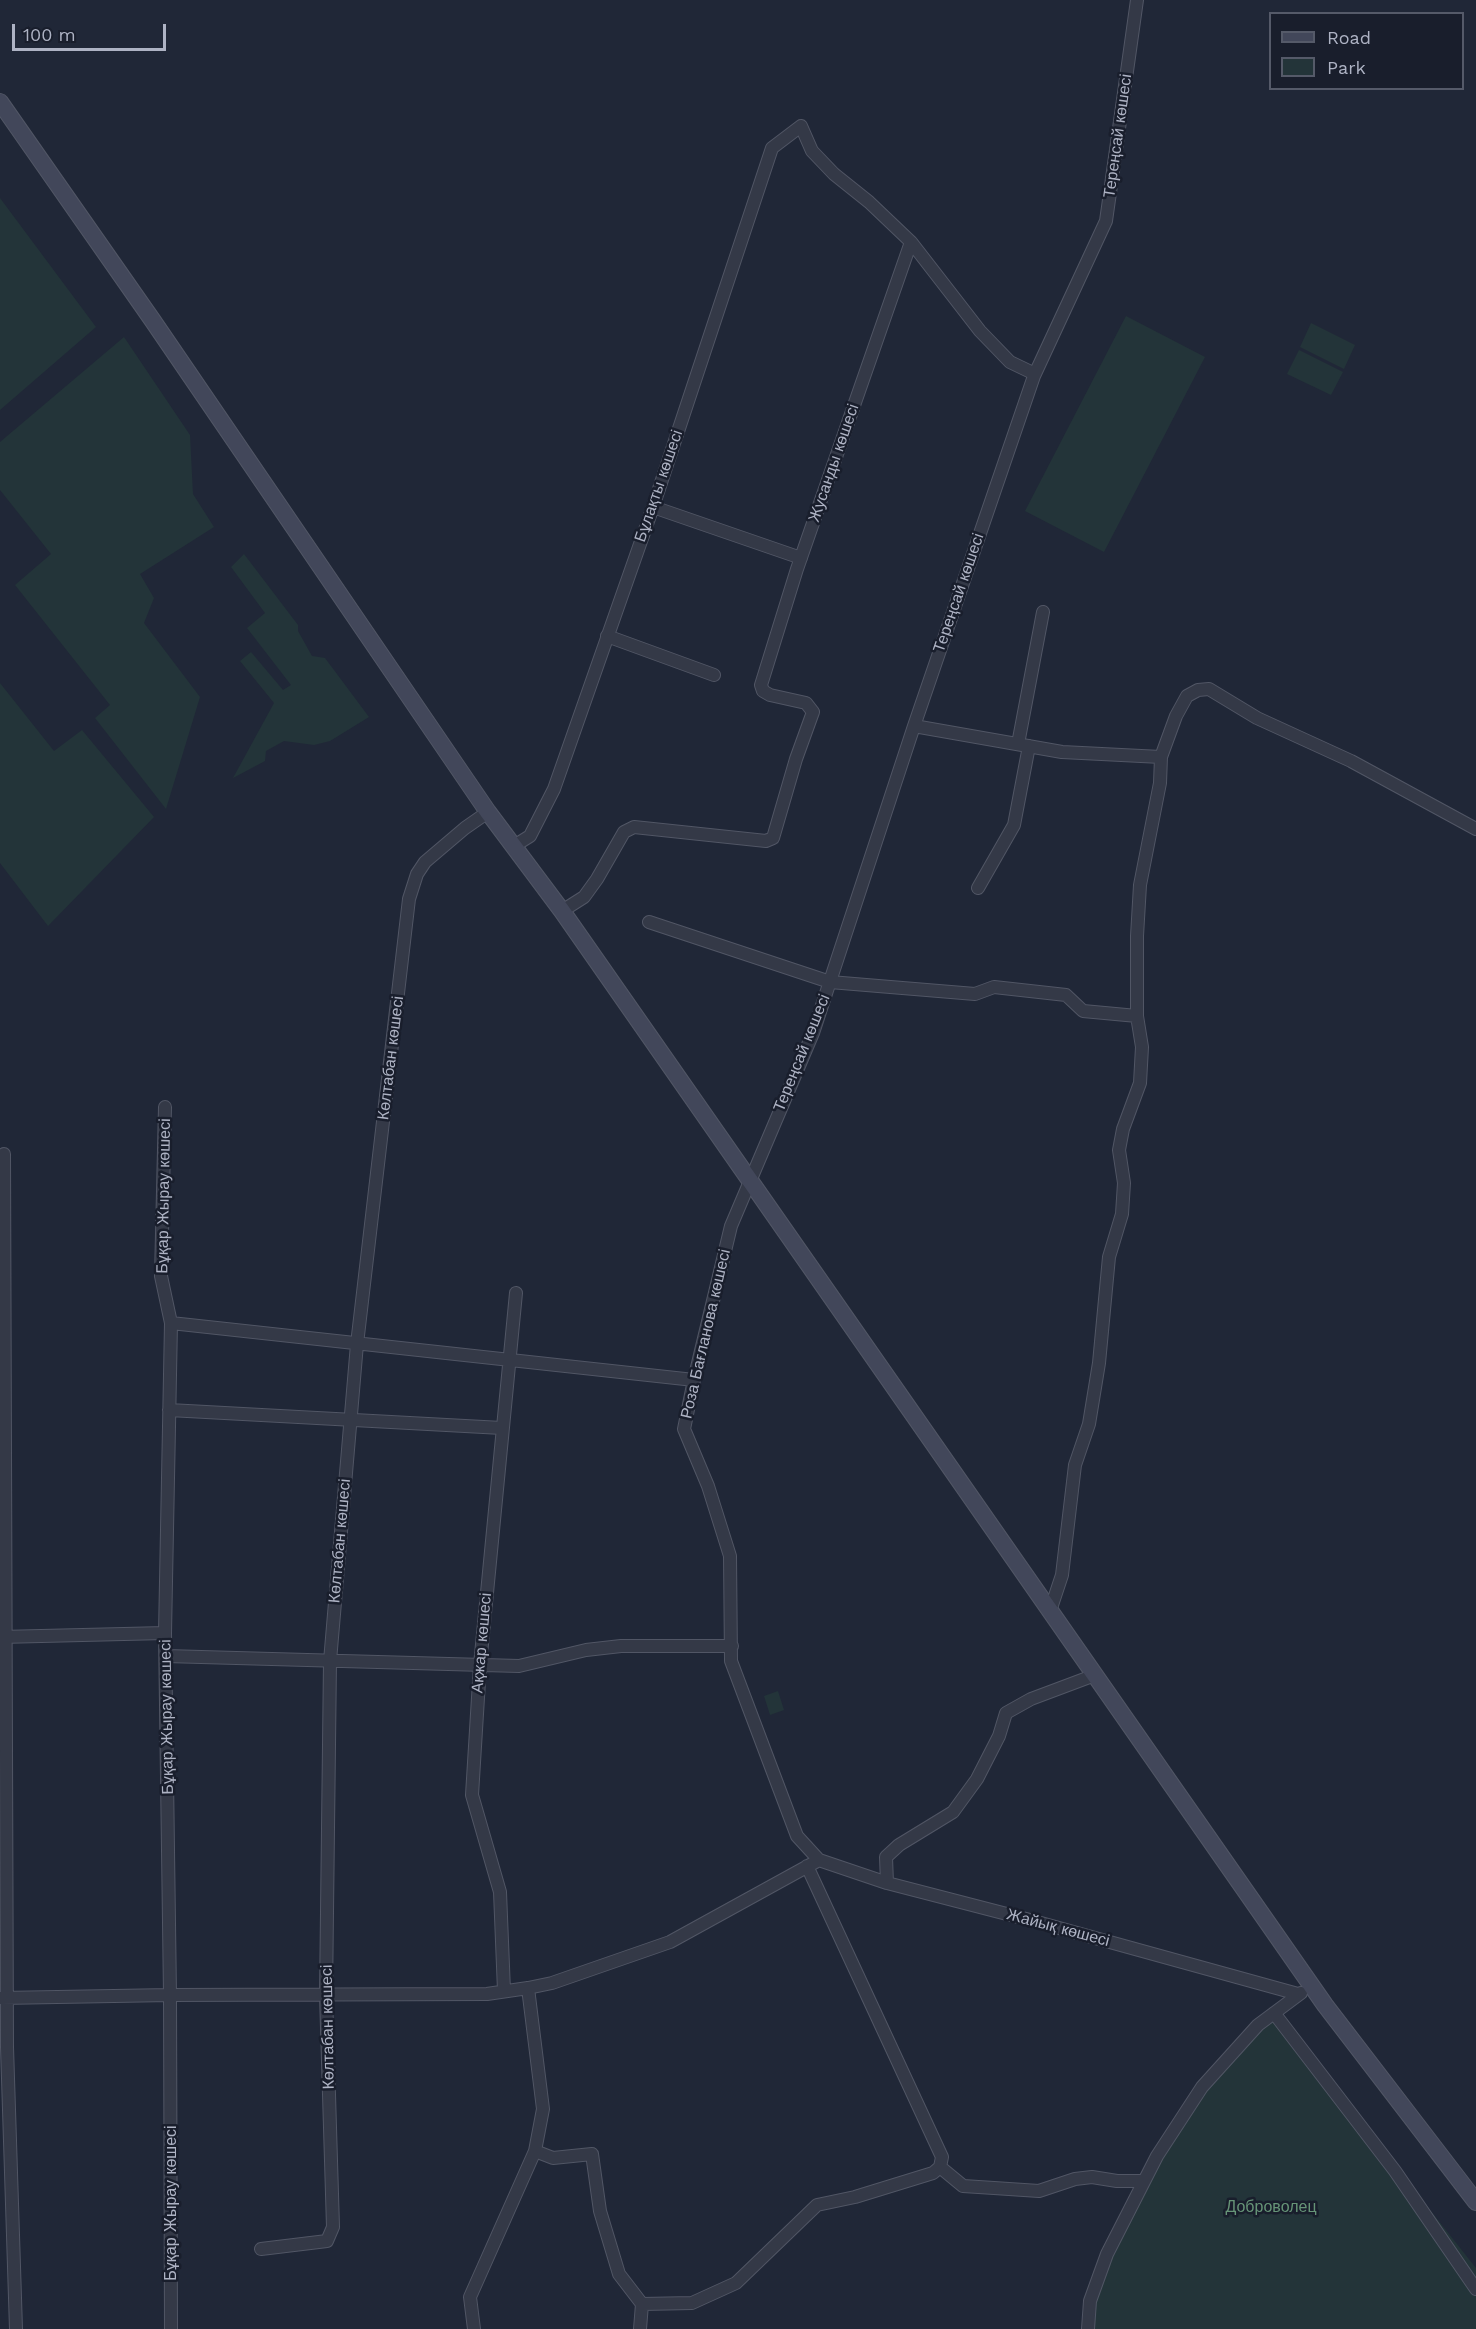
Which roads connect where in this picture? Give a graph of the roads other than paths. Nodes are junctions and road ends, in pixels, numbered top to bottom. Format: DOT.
graph roads {
  1 [pos="1137,0"];
  2 [pos="0,102"];
  3 [pos="911,242"];
  4 [pos="1035,374"];
  5 [pos="653,507"];
  6 [pos="801,558"];
  7 [pos="1043,612"];
  8 [pos="608,636"];
  9 [pos="714,675"];
  10 [pos="914,726"];
  11 [pos="1023,745"];
  12 [pos="1161,757"];
  13 [pos="488,812"];
  14 [pos="1476,829"];
  15 [pos="514,846"];
  16 [pos="978,888"];
  17 [pos="562,911"];
  18 [pos="649,922"];
  19 [pos="830,982"];
  20 [pos="1137,1016"];
  21 [pos="165,1107"];
  22 [pos="4,1154"];
  23 [pos="749,1180"];
  24 [pos="516,1293"];
  25 [pos="171,1323"];
  26 [pos="357,1344"];
  27 [pos="508,1360"];
  28 [pos="694,1380"];
  29 [pos="170,1410"];
  30 [pos="351,1421"];
  31 [pos="502,1428"];
  32 [pos="1050,1611"];
  33 [pos="165,1633"];
  34 [pos="3,1637"];
  35 [pos="732,1646"];
  36 [pos="166,1656"];
  37 [pos="330,1661"];
  38 [pos="480,1665"];
  39 [pos="1095,1676"];
  40 [pos="819,1860"];
  41 [pos="807,1866"];
  42 [pos="886,1883"];
  43 [pos="528,1988"];
  44 [pos="504,1991"];
  45 [pos="1306,1992"];
  46 [pos="170,1995"];
  47 [pos="326,1995"];
  48 [pos="3,1998"];
  49 [pos="1274,2013"];
  50 [pos="535,2151"];
  51 [pos="940,2167"];
  52 [pos="1143,2181"];
  53 [pos="1476,2202"];
  54 [pos="261,2249"];
  55 [pos="1476,2289"];
  56 [pos="642,2304"];
  57 [pos="16,2329"];
  58 [pos="171,2329"];
  59 [pos="474,2329"];
  60 [pos="640,2329"];
  61 [pos="1088,2329"];
  1 -- 4 [label="street, Тереңсай көшесі"];
  2 -- 13 [label="main road"];
  3 -- 4 [label="street"];
  3 -- 5 [label="street, Бұлақты көшесі"];
  3 -- 6 [label="street, Жусанды көшесі"];
  4 -- 10 [label="street, Тереңсай көшесі"];
  5 -- 6 [label="street"];
  5 -- 8 [label="street, Бұлақты көшесі"];
  6 -- 17 [label="street, Жусанды көшесі"];
  7 -- 11 [label="street"];
  8 -- 9 [label="street"];
  8 -- 15 [label="street, Бұлақты көшесі"];
  10 -- 11 [label="street"];
  10 -- 19 [label="street, Тереңсай көшесі"];
  11 -- 12 [label="street"];
  11 -- 16 [label="street"];
  12 -- 14 [label="street"];
  12 -- 20 [label="street"];
  13 -- 15 [label="main road"];
  13 -- 26 [label="street, Көлтабан көшесі"];
  15 -- 17 [label="main road"];
  17 -- 23 [label="main road"];
  18 -- 19 [label="street"];
  19 -- 20 [label="street"];
  19 -- 23 [label="street, Тереңсай көшесі"];
  20 -- 32 [label="street"];
  21 -- 25 [label="street, Бұқар Жырау көшесі"];
  22 -- 34 [label="street"];
  23 -- 28 [label="street, Роза Бағланова көшесі"];
  23 -- 32 [label="main road"];
  24 -- 27 [label="street, Ақжар көшесі"];
  25 -- 26 [label="street"];
  25 -- 29 [label="street, Бұқар Жырау көшесі"];
  26 -- 27 [label="street"];
  26 -- 30 [label="street, Көлтабан көшесі"];
  27 -- 28 [label="street"];
  27 -- 31 [label="street, Ақжар көшесі"];
  28 -- 35 [label="street, Роза Бағланова көшесі"];
  29 -- 30 [label="street"];
  29 -- 33 [label="street, Бұқар Жырау көшесі"];
  30 -- 31 [label="street"];
  30 -- 37 [label="street, Көлтабан көшесі"];
  31 -- 38 [label="street, Ақжар көшесі"];
  32 -- 39 [label="main road"];
  33 -- 34 [label="street"];
  33 -- 36 [label="street, Бұқар Жырау көшесі"];
  34 -- 48 [label="street"];
  35 -- 38 [label="street"];
  35 -- 40 [label="street, Роза Бағланова көшесі"];
  36 -- 37 [label="street"];
  36 -- 46 [label="street, Бұқар Жырау көшесі"];
  37 -- 38 [label="street"];
  37 -- 47 [label="street, Көлтабан көшесі"];
  38 -- 44 [label="street, Ақжар көшесі"];
  39 -- 42 [label="street"];
  39 -- 45 [label="main road"];
  40 -- 41 [label="street"];
  40 -- 42 [label="street, Жайық көшесі"];
  41 -- 43 [label="street"];
  41 -- 51 [label="street"];
  42 -- 45 [label="street, Жайық көшесі"];
  43 -- 44 [label="street"];
  43 -- 50 [label="street"];
  44 -- 47 [label="street"];
  45 -- 49 [label="street"];
  45 -- 53 [label="main road"];
  46 -- 47 [label="street"];
  46 -- 48 [label="street"];
  46 -- 58 [label="street, Бұқар Жырау көшесі"];
  47 -- 54 [label="street, Көлтабан көшесі"];
  48 -- 57 [label="street"];
  49 -- 52 [label="street"];
  49 -- 55 [label="street"];
  50 -- 56 [label="street"];
  50 -- 59 [label="street"];
  51 -- 52 [label="street"];
  51 -- 56 [label="street"];
  52 -- 61 [label="street"];
  56 -- 60 [label="street"];
}
